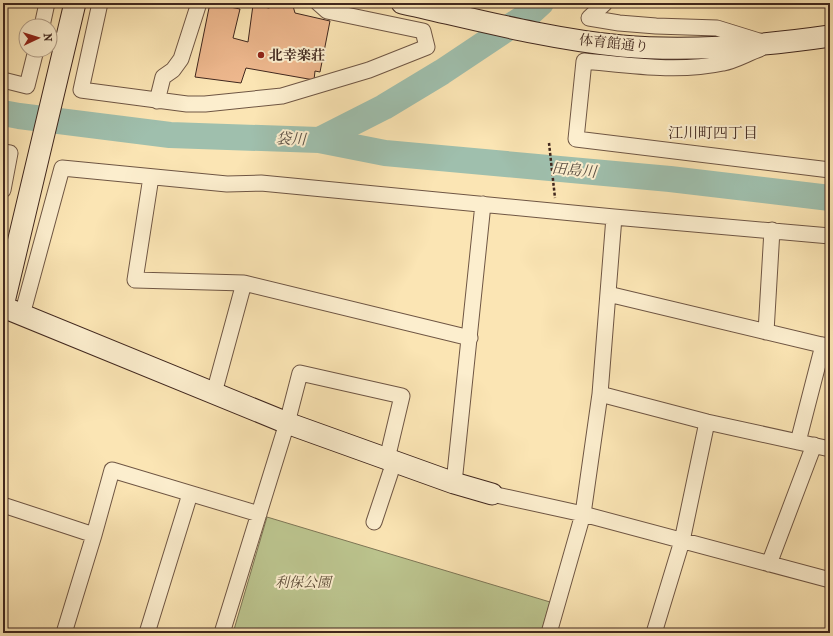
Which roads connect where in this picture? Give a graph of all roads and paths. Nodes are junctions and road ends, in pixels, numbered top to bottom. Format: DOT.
graph roads {
  1 [pos="47,3"];
  2 [pos="75,3"];
  3 [pos="100,3"];
  4 [pos="199,3"];
  5 [pos="318,3"];
  6 [pos="402,3"];
  7 [pos="605,3"];
  8 [pos="44,18"];
  9 [pos="830,36"];
  10 [pos="772,44"];
  11 [pos="34,58"];
  12 [pos="3,80"];
  13 [pos="157,100"];
  14 [pos="549,143"];
  15 [pos="3,152"];
  16 [pos="830,170"];
  17 [pos="151,177"];
  18 [pos="3,190"];
  19 [pos="484,204"];
  20 [pos="556,211"];
  21 [pos="614,217"];
  22 [pos="772,230"];
  23 [pos="830,236"];
  24 [pos="244,283"];
  25 [pos="608,294"];
  26 [pos="9,309"];
  27 [pos="766,332"];
  28 [pos="470,338"];
  29 [pos="827,346"];
  30 [pos="214,393"];
  31 [pos="600,394"];
  32 [pos="707,422"];
  33 [pos="287,423"];
  34 [pos="798,442"];
  35 [pos="814,445"];
  36 [pos="830,449"];
  37 [pos="391,461"];
  38 [pos="454,483"];
  39 [pos="190,494"];
  40 [pos="492,494"];
  41 [pos="3,505"];
  42 [pos="259,514"];
  43 [pos="583,514"];
  44 [pos="374,522"];
  45 [pos="94,535"];
  46 [pos="682,540"];
  47 [pos="769,564"];
  48 [pos="830,580"];
  49 [pos="64,633"];
  50 [pos="148,633"];
  51 [pos="222,633"];
  52 [pos="549,633"];
  53 [pos="654,633"];
  1 -- 8 [label="street"];
  2 -- 26 [label="street"];
  3 -- 13 [label="street"];
  4 -- 13 [label="street"];
  5 -- 13 [label="street"];
  6 -- 10 [label="street, 体育館通り"];
  7 -- 10 [label="street"];
  9 -- 10 [label="street, 体育館通り"];
  10 -- 16 [label="street"];
  11 -- 12 [label="street"];
  14 -- 20 [label="path"];
  15 -- 18 [label="street"];
  17 -- 19 [label="street"];
  17 -- 24 [label="street"];
  17 -- 26 [label="street"];
  19 -- 20 [label="street"];
  19 -- 28 [label="street"];
  20 -- 21 [label="street"];
  21 -- 22 [label="street"];
  21 -- 25 [label="street"];
  22 -- 23 [label="street"];
  22 -- 27 [label="street"];
  24 -- 28 [label="street"];
  24 -- 30 [label="street"];
  25 -- 27 [label="street"];
  25 -- 31 [label="street"];
  26 -- 30 [label="street"];
  27 -- 29 [label="street"];
  28 -- 38 [label="street"];
  29 -- 34 [label="street"];
  30 -- 33 [label="street"];
  31 -- 32 [label="street"];
  31 -- 43 [label="street"];
  32 -- 34 [label="street"];
  32 -- 46 [label="street"];
  33 -- 37 [label="street"];
  33 -- 37 [label="street"];
  33 -- 42 [label="street"];
  34 -- 35 [label="street"];
  35 -- 36 [label="street"];
  35 -- 47 [label="street"];
  37 -- 38 [label="street"];
  37 -- 44 [label="street"];
  38 -- 40 [label="street"];
  39 -- 42 [label="street"];
  39 -- 45 [label="street"];
  39 -- 50 [label="street"];
  40 -- 43 [label="street"];
  41 -- 45 [label="street"];
  42 -- 51 [label="street"];
  43 -- 46 [label="street"];
  43 -- 52 [label="street"];
  45 -- 49 [label="street"];
  46 -- 47 [label="street"];
  46 -- 53 [label="street"];
  47 -- 48 [label="street"];
}
